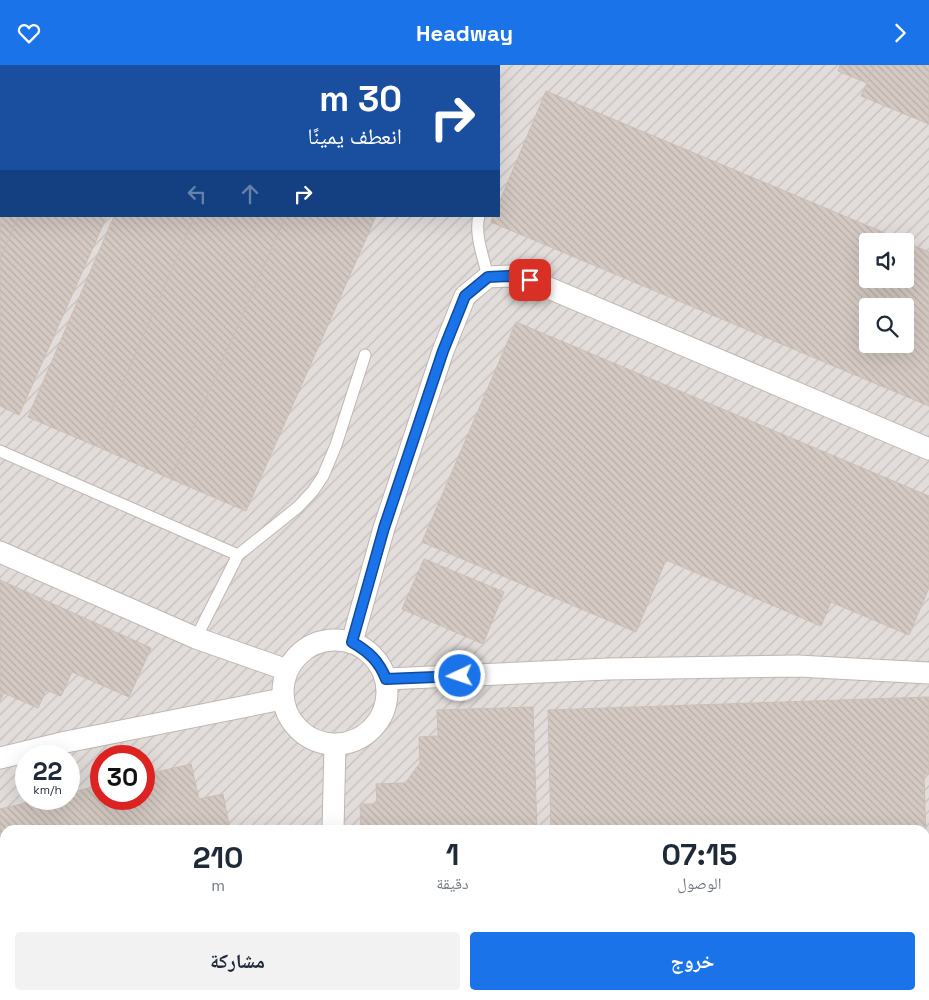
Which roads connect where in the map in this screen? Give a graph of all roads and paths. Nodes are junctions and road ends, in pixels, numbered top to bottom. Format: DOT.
graph roads {
  1 [pos="479,217"];
  2 [pos="488,277"];
  3 [pos="365,355"];
  4 [pos="929,449"];
  5 [pos="0,451"];
  6 [pos="0,552"];
  7 [pos="238,555"];
  8 [pos="196,638"];
  9 [pos="352,642"];
  10 [pos="287,670"];
  11 [pos="929,673"];
  12 [pos="386,679"];
  13 [pos="282,699"];
  14 [pos="335,745"];
  15 [pos="0,758"];
  16 [pos="333,825"];
  1 -- 2 [label="lane"];
  2 -- 4 [label="street"];
  2 -- 9 [label="street"];
  3 -- 7 [label="lane"];
  5 -- 7 [label="lane"];
  6 -- 8 [label="street"];
  7 -- 8 [label="lane"];
  8 -- 10 [label="street"];
  9 -- 10 [label="street"];
  9 -- 12 [label="street"];
  10 -- 13 [label="street"];
  11 -- 12 [label="street"];
  12 -- 14 [label="street"];
  13 -- 14 [label="street"];
  13 -- 15 [label="street"];
  14 -- 16 [label="street"];
}
